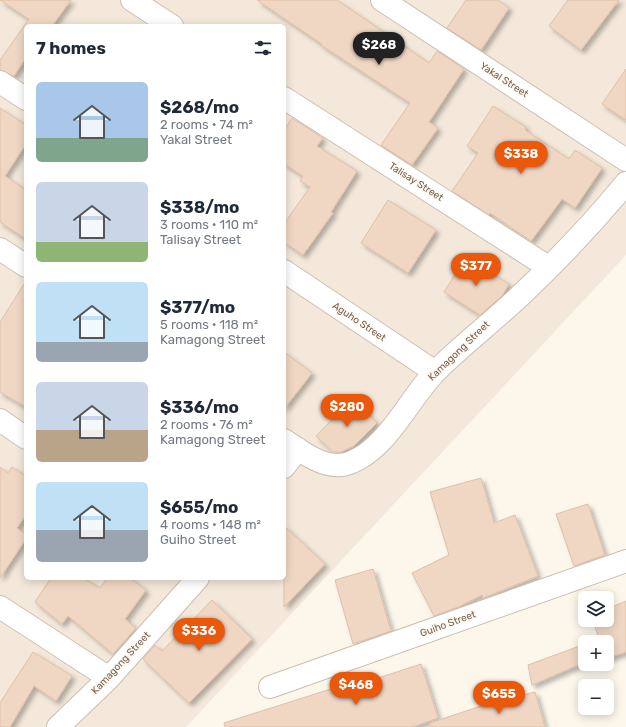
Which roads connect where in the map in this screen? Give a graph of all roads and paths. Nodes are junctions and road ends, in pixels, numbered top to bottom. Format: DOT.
graph roads {
  1 [pos="132,0"];
  2 [pos="382,0"];
  3 [pos="169,24"];
  4 [pos="0,82"];
  5 [pos="24,98"];
  6 [pos="286,99"];
  7 [pos="626,160"];
  8 [pos="626,182"];
  9 [pos="0,249"];
  10 [pos="24,265"];
  11 [pos="548,267"];
  12 [pos="286,272"];
  13 [pos="435,372"];
  14 [pos="0,420"];
  15 [pos="24,437"];
  16 [pos="291,445"];
  17 [pos="286,461"];
  18 [pos="626,561"];
  19 [pos="196,580"];
  20 [pos="0,606"];
  21 [pos="109,678"];
  22 [pos="270,687"];
  23 [pos="58,727"];
  1 -- 3 [label="street"];
  2 -- 7 [label="street, Yakal Street"];
  4 -- 5 [label="street"];
  6 -- 11 [label="street, Talisay Street"];
  8 -- 11 [label="street, Kamagong Street"];
  9 -- 10 [label="street"];
  11 -- 13 [label="street, Kamagong Street"];
  12 -- 13 [label="street, Aguho Street"];
  13 -- 16 [label="street, Kamagong Street"];
  14 -- 15 [label="street"];
  16 -- 17 [label="street, Kamagong Street"];
  18 -- 22 [label="street, Guiho Street"];
  19 -- 21 [label="street, Kamagong Street"];
  20 -- 21 [label="street"];
  21 -- 23 [label="street, Kamagong Street"];
}
